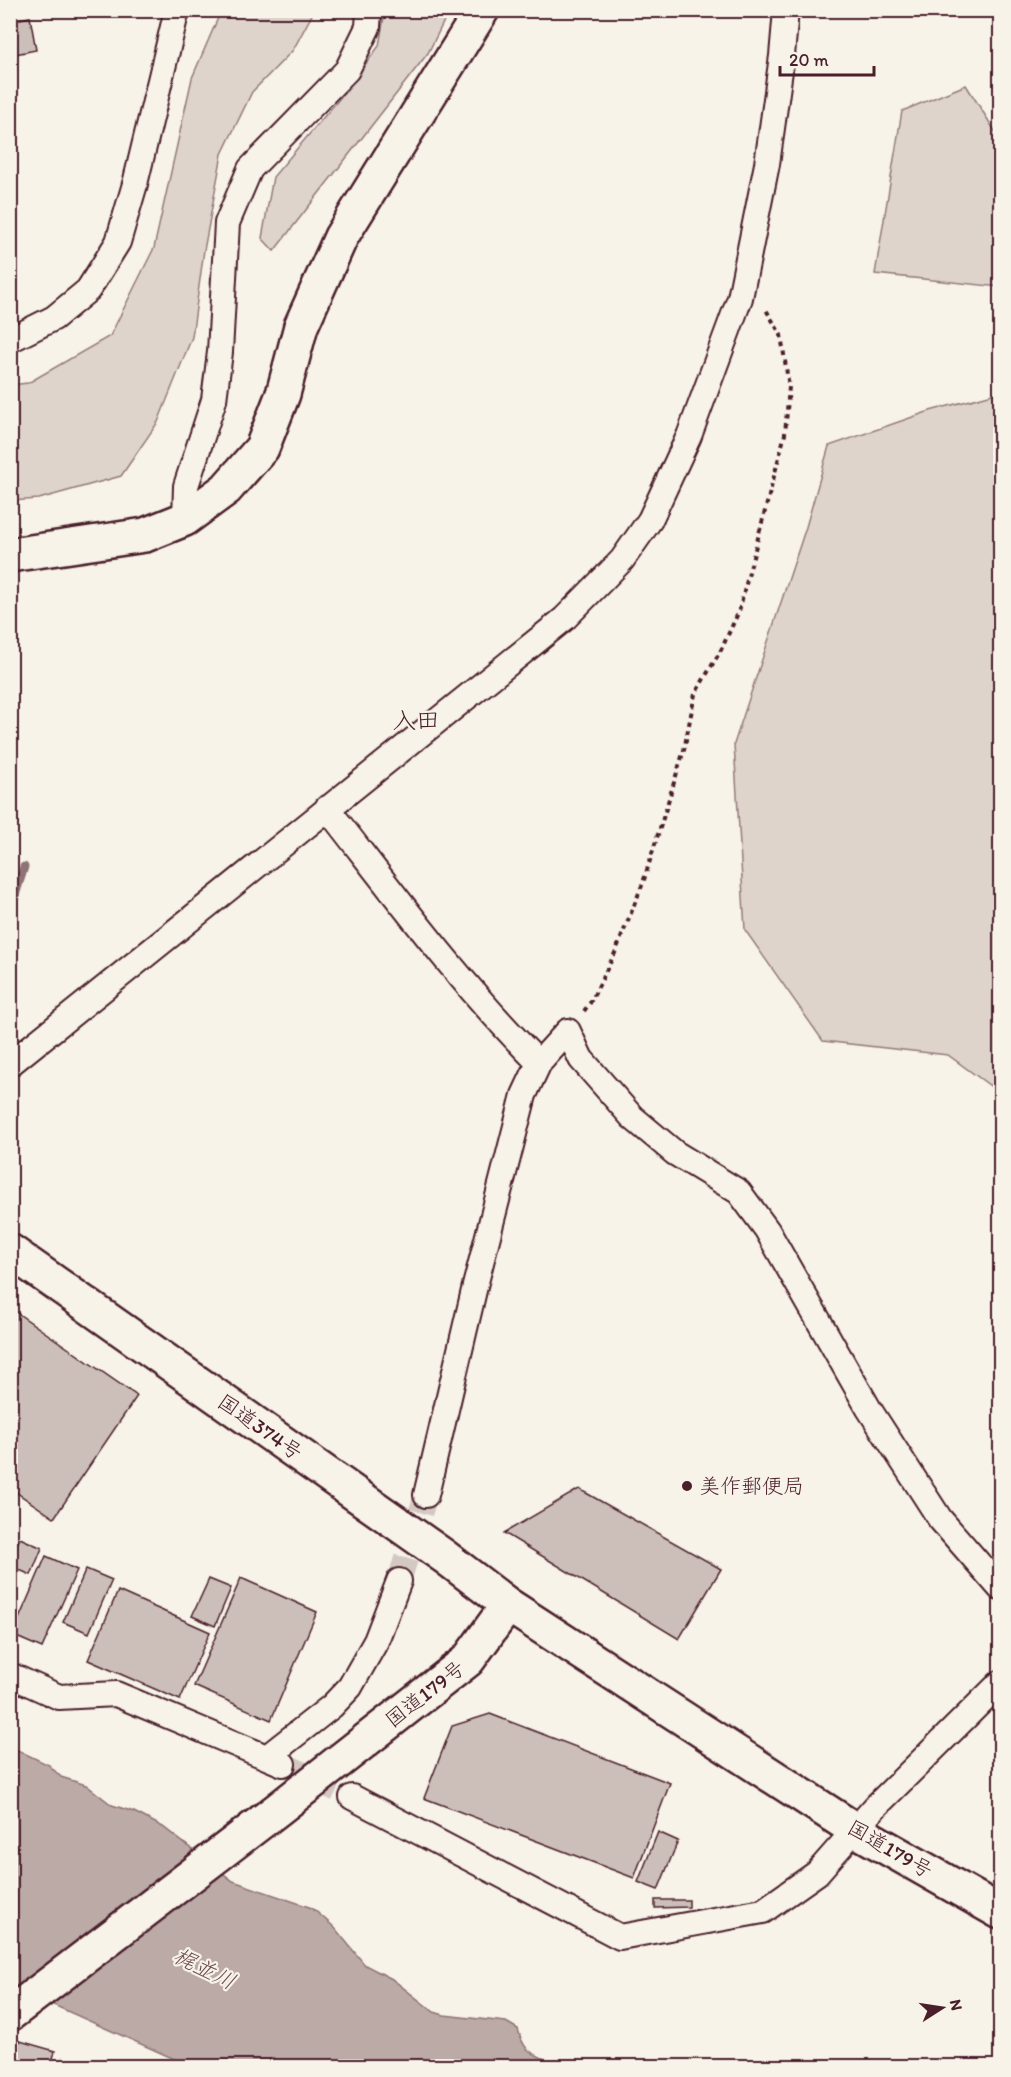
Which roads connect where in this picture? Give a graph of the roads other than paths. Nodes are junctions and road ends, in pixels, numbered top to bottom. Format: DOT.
graph roads {
  1 [pos="177,10"];
  2 [pos="369,10"];
  3 [pos="482,10"];
  4 [pos="786,10"];
  5 [pos="10,340"];
  6 [pos="185,519"];
  7 [pos="10,555"];
  8 [pos="327,808"];
  9 [pos="539,1063"];
  10 [pos="10,1064"];
  11 [pos="10,1251"];
  12 [pos="426,1495"];
  13 [pos="399,1581"];
  14 [pos="1000,1588"];
  15 [pos="508,1605"];
  16 [pos="10,1675"];
  17 [pos="1000,1683"];
  18 [pos="352,1797"];
  19 [pos="855,1829"];
  20 [pos="1000,1912"];
  21 [pos="10,2014"];
  1 -- 5 [label="street"];
  2 -- 6 [label="street"];
  3 -- 6 [label="main road"];
  4 -- 8 [label="street"];
  6 -- 7 [label="main road"];
  8 -- 9 [label="street"];
  8 -- 10 [label="street"];
  9 -- 12 [label="street"];
  9 -- 14 [label="street"];
  11 -- 15 [label="main road, 国道374号"];
  13 -- 16 [label="street"];
  15 -- 19 [label="main road, 国道179号"];
  15 -- 21 [label="main road, 国道179号"];
  17 -- 19 [label="street"];
  18 -- 19 [label="street"];
  19 -- 20 [label="main road, 国道179号"];
}
